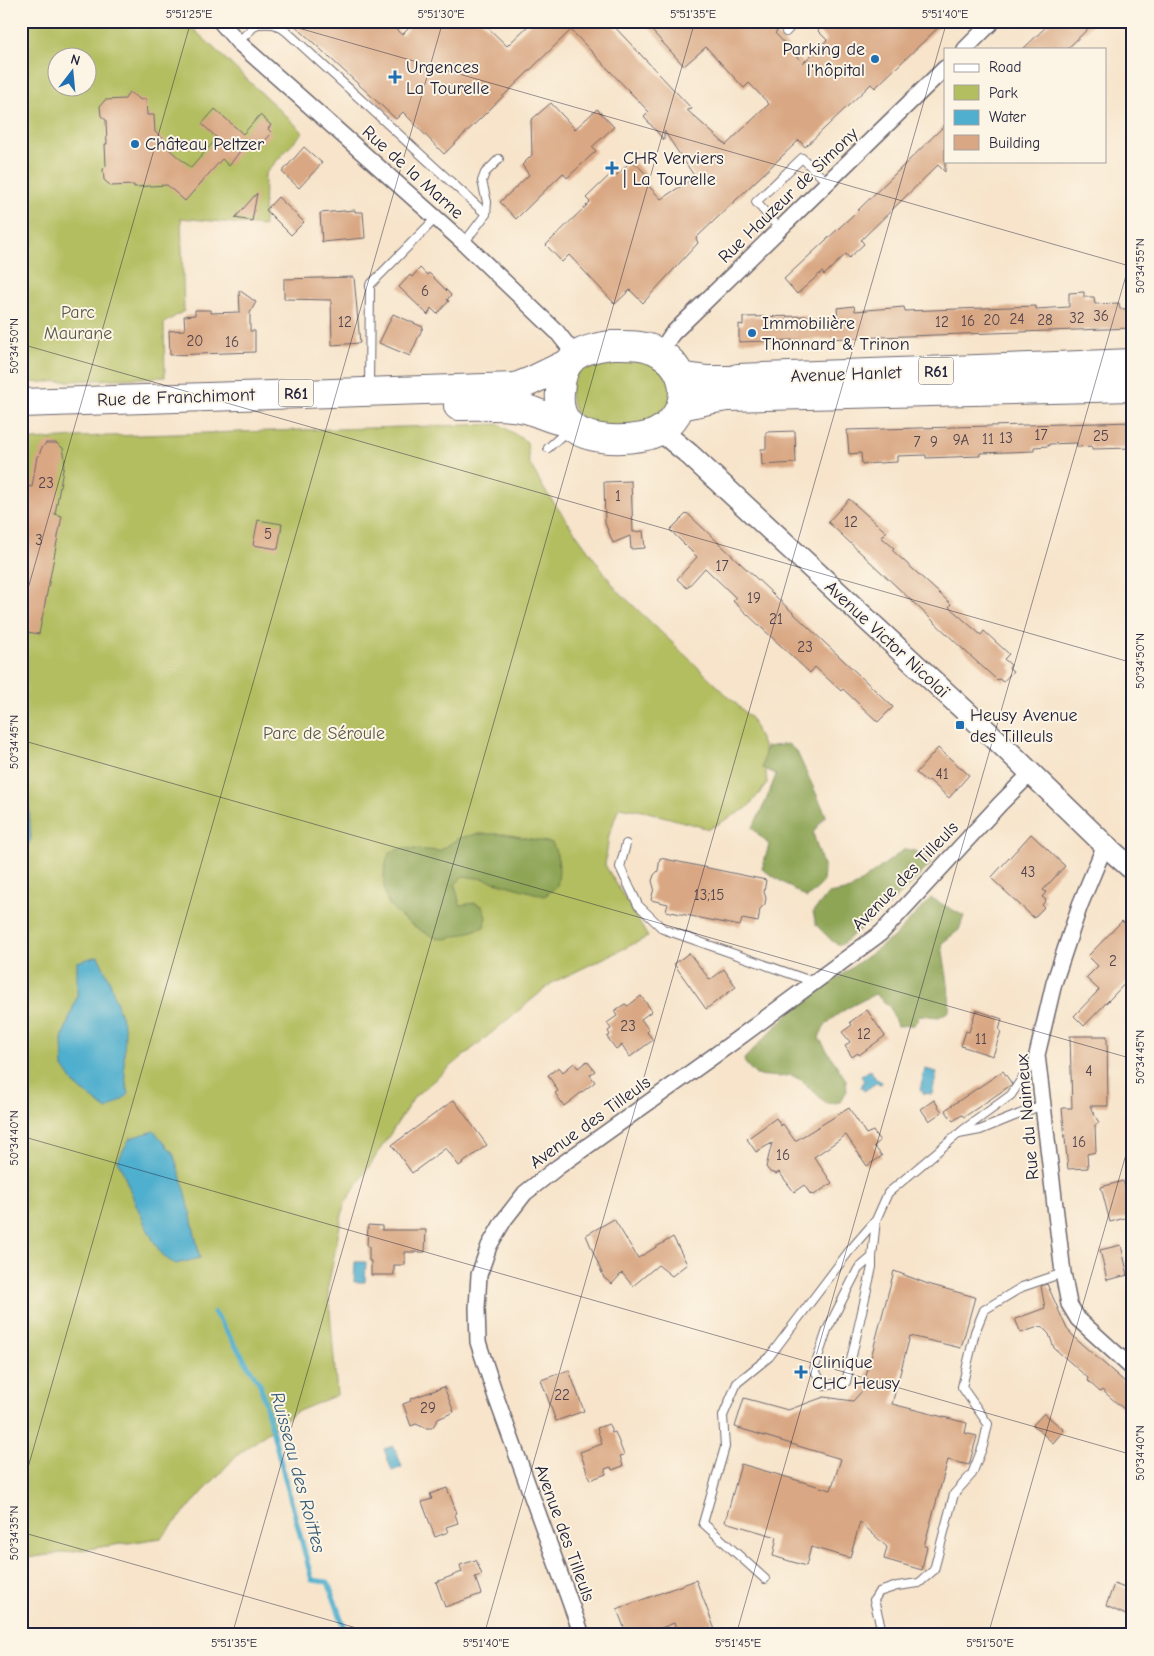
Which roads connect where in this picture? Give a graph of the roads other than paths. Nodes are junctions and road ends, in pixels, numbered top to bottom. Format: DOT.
graph roads {
  1 [pos="220,21"];
  2 [pos="796,21"];
  3 [pos="993,21"];
  4 [pos="259,22"];
  5 [pos="786,32"];
  6 [pos="238,42"];
  7 [pos="966,48"];
  8 [pos="944,69"];
  9 [pos="498,159"];
  10 [pos="828,183"];
  11 [pos="486,214"];
  12 [pos="436,218"];
  13 [pos="779,228"];
  14 [pos="464,243"];
  15 [pos="660,352"];
  16 [pos="571,360"];
  17 [pos="1133,363"];
  18 [pos="680,374"];
  19 [pos="738,378"];
  20 [pos="1133,387"];
  21 [pos="369,391"];
  22 [pos="24,403"];
  23 [pos="681,406"];
  24 [pos="570,424"];
  25 [pos="661,431"];
  26 [pos="548,448"];
  27 [pos="1031,773"];
  28 [pos="626,844"];
  29 [pos="1105,845"];
  30 [pos="1133,870"];
  31 [pos="814,982"];
  32 [pos="1037,1056"];
  33 [pos="1042,1105"];
  34 [pos="959,1134"];
  35 [pos="876,1220"];
  36 [pos="872,1257"];
  37 [pos="1063,1274"];
  38 [pos="1133,1369"];
  39 [pos="765,1579"];
  40 [pos="582,1635"];
  41 [pos="883,1635"];
  1 -- 6 [label="street, Rue de la Marne"];
  2 -- 5 [label="lane"];
  3 -- 7 [label="street"];
  4 -- 6 [label="lane"];
  4 -- 11 [label="lane"];
  6 -- 12 [label="street, Rue de la Marne"];
  8 -- 10 [label="street, Rue Hauzeur de Simony"];
  9 -- 11 [label="lane"];
  10 -- 13 [label="street, Rue Hauzeur de Simony"];
  10 -- 13 [label="lane"];
  11 -- 14 [label="lane"];
  12 -- 14 [label="street, Rue de la Marne"];
  12 -- 21 [label="lane"];
  13 -- 15 [label="street, Rue Hauzeur de Simony"];
  14 -- 16 [label="street, Rue de la Marne"];
  15 -- 16 [label="highway, R61"];
  15 -- 18 [label="highway"];
  16 -- 21 [label="highway, Rue de Franchimont / R61"];
  16 -- 24 [label="highway"];
  17 -- 19 [label="highway, Avenue Hanlet / R61"];
  18 -- 19 [label="main road, Avenue Hanlet / R61"];
  18 -- 23 [label="highway"];
  20 -- 23 [label="highway, Avenue Hanlet / R61"];
  21 -- 22 [label="highway, Rue de Franchimont / R61"];
  22 -- 24 [label="highway, Rue de Franchimont / R61"];
  23 -- 25 [label="highway"];
  24 -- 25 [label="highway, R61"];
  24 -- 26 [label="lane"];
  25 -- 27 [label="street, Avenue Victor Nicolaï"];
  27 -- 29 [label="street, Avenue Victor Nicolaï"];
  27 -- 31 [label="street, Avenue des Tilleuls"];
  28 -- 31 [label="lane"];
  29 -- 30 [label="street, Avenue Victor Nicolaï"];
  29 -- 32 [label="street, Rue du Naimeux"];
  31 -- 40 [label="street, Avenue des Tilleuls"];
  32 -- 33 [label="street, Rue du Naimeux"];
  32 -- 34 [label="lane"];
  33 -- 34 [label="lane"];
  33 -- 37 [label="street, Rue du Naimeux"];
  34 -- 35 [label="lane"];
  35 -- 36 [label="lane"];
  35 -- 39 [label="lane"];
  36 -- 36 [label="lane"];
  37 -- 38 [label="street, Rue du Naimeux"];
  37 -- 41 [label="lane"];
}
